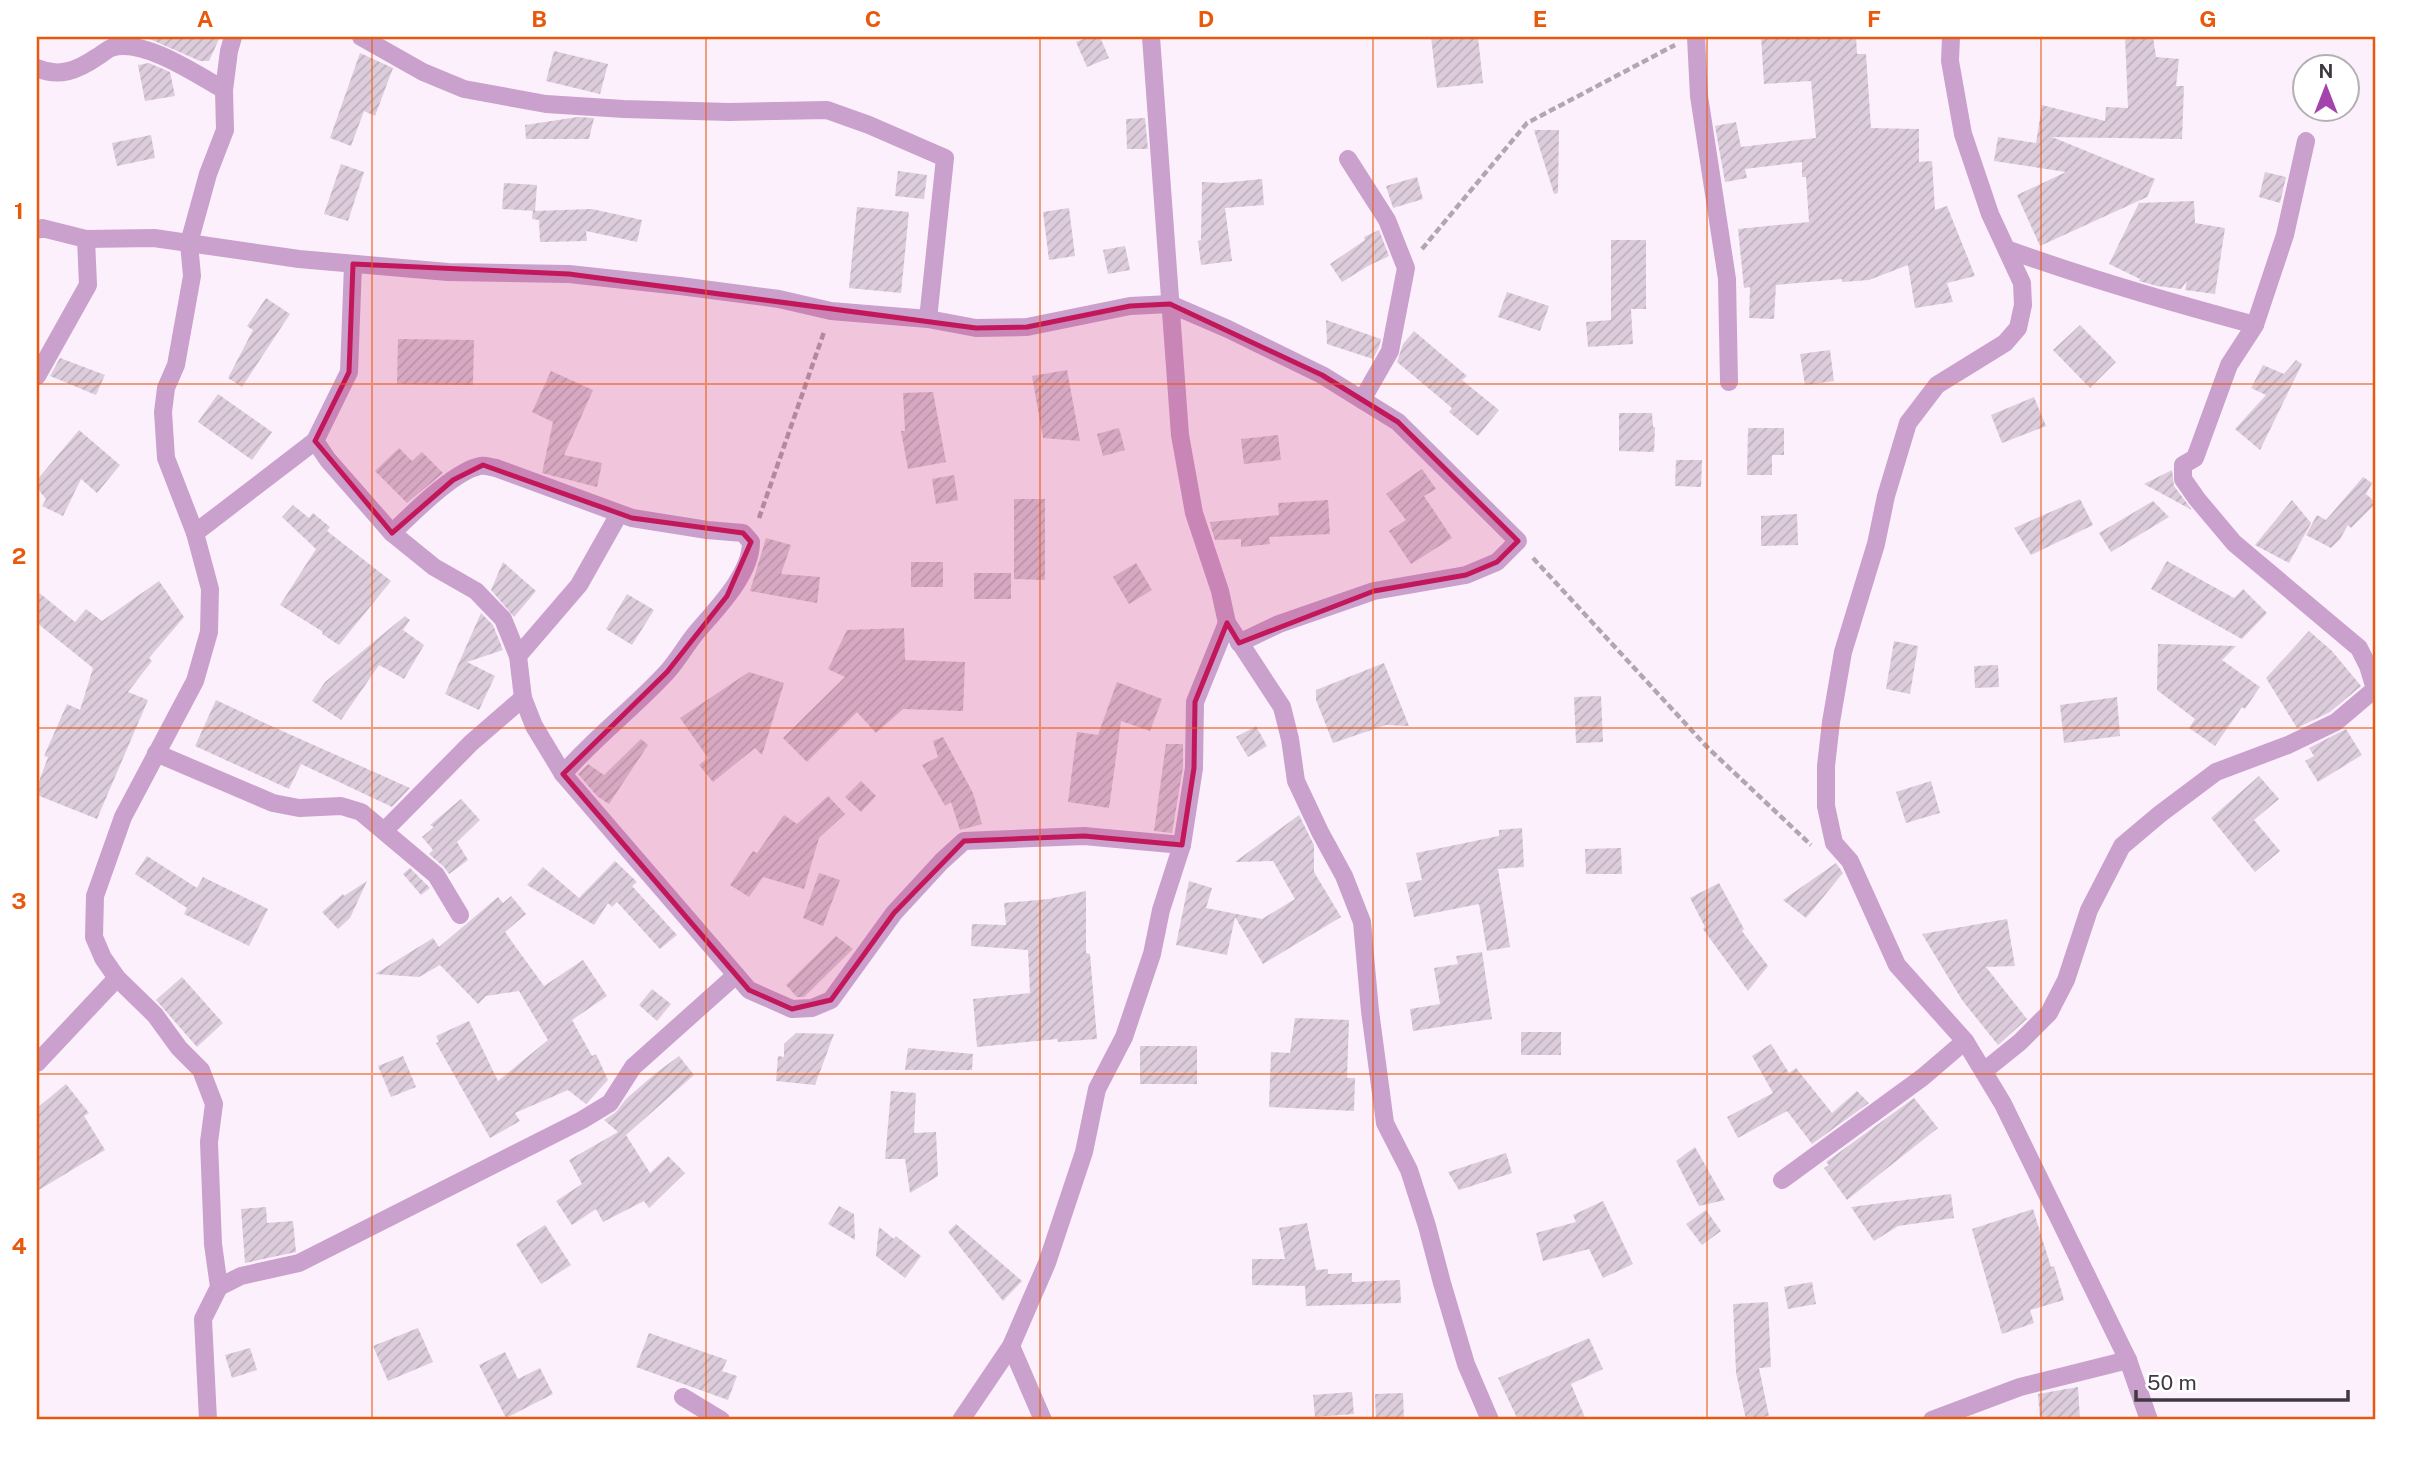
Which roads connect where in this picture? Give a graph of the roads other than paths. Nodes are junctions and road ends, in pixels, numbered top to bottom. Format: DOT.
graph roads {
  1 [pos="233,37"];
  2 [pos="361,37"];
  3 [pos="1151,37"];
  4 [pos="1696,37"];
  5 [pos="1951,37"];
  6 [pos="37,68"];
  7 [pos="224,90"];
  8 [pos="2306,141"];
  9 [pos="1348,159"];
  10 [pos="37,230"];
  11 [pos="86,239"];
  12 [pos="189,243"];
  13 [pos="2009,250"];
  14 [pos="353,264"];
  15 [pos="1170,304"];
  16 [pos="928,319"];
  17 [pos="2255,325"];
  18 [pos="37,376"];
  19 [pos="1729,382"];
  20 [pos="1362,400"];
  21 [pos="315,441"];
  22 [pos="619,514"];
  23 [pos="195,533"];
  24 [pos="393,533"];
  25 [pos="1227,623"];
  26 [pos="1239,643"];
  27 [pos="518,656"];
  28 [pos="523,698"];
  29 [pos="156,753"];
  30 [pos="563,774"];
  31 [pos="386,831"];
  32 [pos="1182,845"];
  33 [pos="460,915"];
  34 [pos="736,975"];
  35 [pos="117,978"];
  36 [pos="1965,1041"];
  37 [pos="37,1063"];
  38 [pos="1984,1071"];
  39 [pos="1782,1180"];
  40 [pos="219,1287"];
  41 [pos="1011,1346"];
  42 [pos="2128,1360"];
  43 [pos="683,1397"];
  44 [pos="208,1420"];
  45 [pos="721,1420"];
  46 [pos="961,1420"];
  47 [pos="1043,1420"];
  48 [pos="1490,1420"];
  49 [pos="1932,1420"];
  50 [pos="2149,1420"];
  1 -- 7 [label="street"];
  2 -- 16 [label="street"];
  3 -- 15 [label="street"];
  4 -- 19 [label="street"];
  5 -- 13 [label="street"];
  6 -- 7 [label="street"];
  7 -- 12 [label="street"];
  8 -- 17 [label="street"];
  9 -- 20 [label="street"];
  10 -- 11 [label="street"];
  11 -- 12 [label="street"];
  11 -- 18 [label="street"];
  12 -- 14 [label="street"];
  12 -- 23 [label="street"];
  13 -- 17 [label="street"];
  13 -- 36 [label="street"];
  14 -- 16 [label="street"];
  14 -- 21 [label="street"];
  15 -- 16 [label="street"];
  15 -- 20 [label="street"];
  15 -- 25 [label="street"];
  17 -- 38 [label="street"];
  20 -- 26 [label="street"];
  21 -- 23 [label="street"];
  21 -- 24 [label="street"];
  22 -- 24 [label="street"];
  22 -- 27 [label="street"];
  22 -- 30 [label="street"];
  23 -- 29 [label="street"];
  24 -- 27 [label="street"];
  25 -- 26 [label="street"];
  25 -- 32 [label="street"];
  26 -- 48 [label="street"];
  27 -- 28 [label="street"];
  28 -- 30 [label="street"];
  28 -- 31 [label="street"];
  29 -- 31 [label="street"];
  29 -- 35 [label="street"];
  30 -- 34 [label="street"];
  31 -- 33 [label="street"];
  32 -- 34 [label="street"];
  32 -- 41 [label="street"];
  34 -- 40 [label="street"];
  35 -- 37 [label="street"];
  35 -- 40 [label="street"];
  36 -- 38 [label="street"];
  36 -- 39 [label="street"];
  38 -- 42 [label="street"];
  40 -- 44 [label="street"];
  41 -- 46 [label="street"];
  41 -- 47 [label="street"];
  42 -- 49 [label="street"];
  42 -- 50 [label="street"];
  43 -- 45 [label="street"];
}
